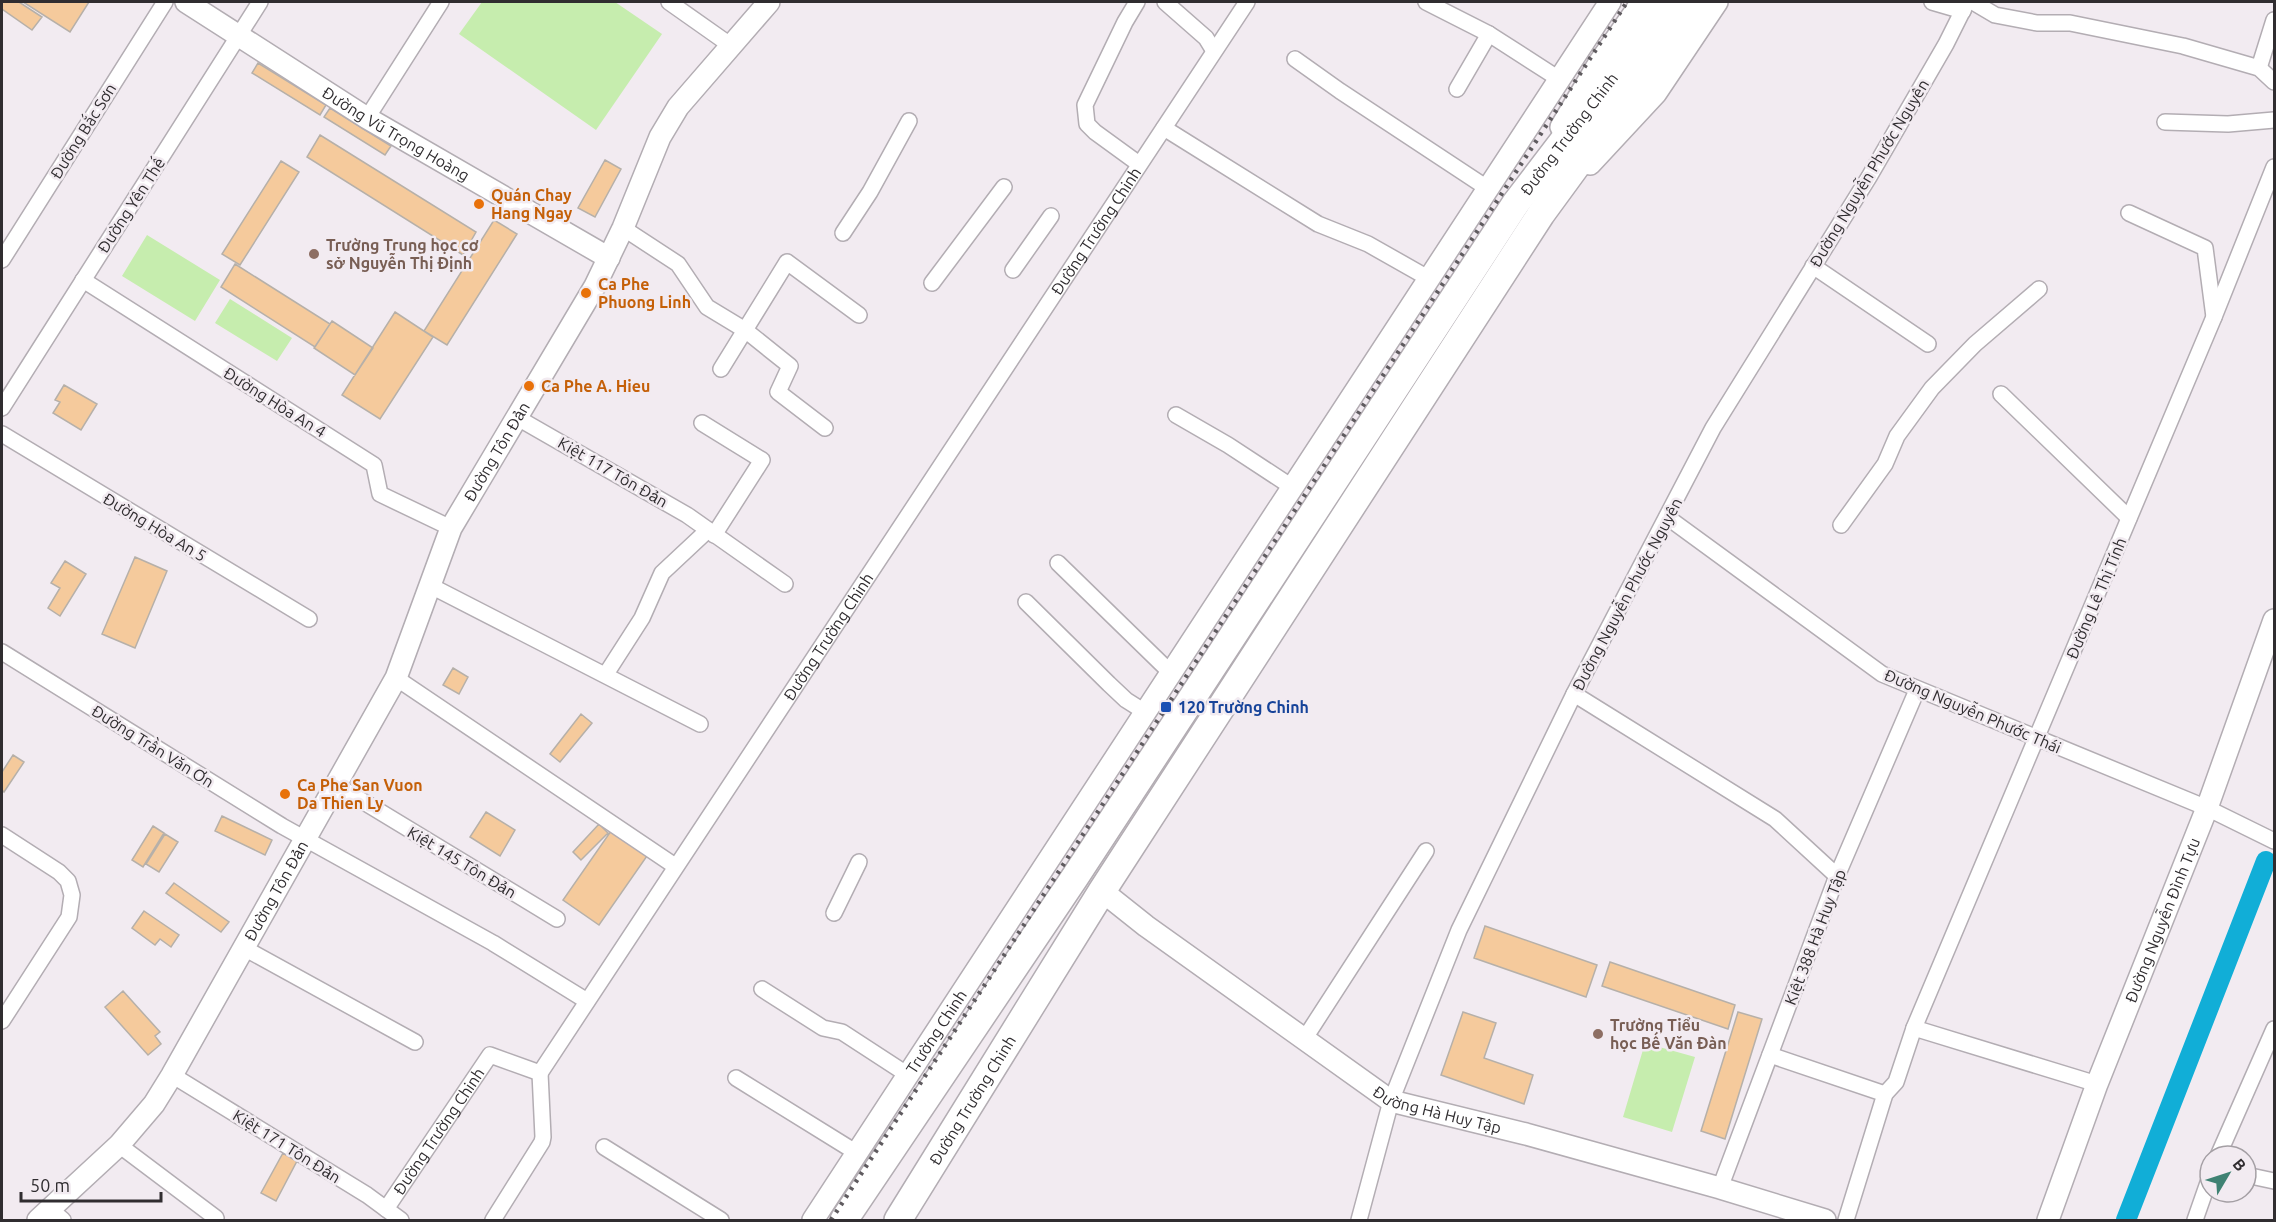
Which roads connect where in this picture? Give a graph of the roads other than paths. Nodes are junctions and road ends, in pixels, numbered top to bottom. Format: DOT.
graph roads {
  1 [pos="165,2"];
  2 [pos="260,2"];
  3 [pos="441,2"];
  4 [pos="669,2"];
  5 [pos="769,2"];
  6 [pos="1137,2"];
  7 [pos="1165,2"];
  8 [pos="1247,2"];
  9 [pos="1426,2"];
  10 [pos="1642,2"];
  11 [pos="1668,2"];
  12 [pos="1696,2"];
  13 [pos="1717,2"];
  14 [pos="1932,2"];
  15 [pos="188,3"];
  16 [pos="1968,4"];
  17 [pos="1603,5"];
  18 [pos="2274,20"];
  19 [pos="1489,34"];
  20 [pos="239,36"];
  21 [pos="1652,44"];
  22 [pos="730,45"];
  23 [pos="1214,51"];
  24 [pos="1295,59"];
  25 [pos="2259,68"];
  26 [pos="1559,79"];
  27 [pos="2274,82"];
  28 [pos="1457,89"];
  29 [pos="367,118"];
  30 [pos="2274,120"];
  31 [pos="909,121"];
  32 [pos="2165,122"];
  33 [pos="1164,128"];
  34 [pos="1140,164"];
  35 [pos="2274,167"];
  36 [pos="1004,187"];
  37 [pos="1487,188"];
  38 [pos="1516,203"];
  39 [pos="2128,213"];
  40 [pos="1541,214"];
  41 [pos="1051,216"];
  42 [pos="623,228"];
  43 [pos="843,233"];
  44 [pos="609,258"];
  45 [pos="2,260"];
  46 [pos="1813,266"];
  47 [pos="1013,270"];
  48 [pos="1428,278"];
  49 [pos="83,280"];
  50 [pos="932,283"];
  51 [pos="2039,290"];
  52 [pos="859,315"];
  53 [pos="2214,317"];
  54 [pos="745,330"];
  55 [pos="1928,344"];
  56 [pos="721,369"];
  57 [pos="2001,394"];
  58 [pos="2,408"];
  59 [pos="1176,415"];
  60 [pos="516,417"];
  61 [pos="702,423"];
  62 [pos="825,428"];
  63 [pos="2,434"];
  64 [pos="1292,487"];
  65 [pos="1667,517"];
  66 [pos="2129,518"];
  67 [pos="1840,525"];
  68 [pos="452,528"];
  69 [pos="711,532"];
  70 [pos="1058,563"];
  71 [pos="785,584"];
  72 [pos="431,586"];
  73 [pos="1026,602"];
  74 [pos="309,619"];
  75 [pos="2274,620"];
  76 [pos="2,652"];
  77 [pos="1171,673"];
  78 [pos="606,674"];
  79 [pos="396,678"];
  80 [pos="1917,690"];
  81 [pos="1574,694"];
  82 [pos="1145,712"];
  83 [pos="700,724"];
  84 [pos="2036,738"];
  85 [pos="336,785"];
  86 [pos="2207,808"];
  87 [pos="2,835"];
  88 [pos="305,840"];
  89 [pos="2274,841"];
  90 [pos="1060,842"];
  91 [pos="1426,851"];
  92 [pos="859,862"];
  93 [pos="675,866"];
  94 [pos="1838,876"];
  95 [pos="1101,891"];
  96 [pos="834,913"];
  97 [pos="557,919"];
  98 [pos="244,948"];
  99 [pos="762,989"];
  100 [pos="587,1001"];
  101 [pos="2,1021"];
  102 [pos="1914,1028"];
  103 [pos="2273,1036"];
  104 [pos="1305,1038"];
  105 [pos="415,1042"];
  106 [pos="1770,1055"];
  107 [pos="540,1073"];
  108 [pos="172,1075"];
  109 [pos="908,1075"];
  110 [pos="735,1078"];
  111 [pos="2097,1084"];
  112 [pos="1885,1094"];
  113 [pos="1392,1101"];
  114 [pos="2224,1144"];
  115 [pos="120,1146"];
  116 [pos="604,1147"];
  117 [pos="857,1153"];
  118 [pos="2258,1178"];
  119 [pos="2274,1181"];
  120 [pos="1720,1188"];
  121 [pos="2201,1204"];
  122 [pos="386,1209"];
  123 [pos="50,1216"];
  124 [pos="216,1218"];
  125 [pos="400,1221"];
  126 [pos="493,1221"];
  127 [pos="721,1221"];
  128 [pos="813,1221"];
  129 [pos="844,1221"];
  130 [pos="898,1221"];
  131 [pos="1359,1221"];
  132 [pos="1825,1221"];
  133 [pos="1846,1221"];
  134 [pos="2048,1221"];
  135 [pos="2195,1221"];
  1 -- 45 [label="street, Đường Bắc Sơn"];
  2 -- 20 [label="street, Đường Yên Thế"];
  3 -- 29 [label="street"];
  4 -- 22 [label="street"];
  5 -- 22 [label="street, Đường Tôn Đản"];
  6 -- 34 [label="street"];
  7 -- 23 [label="street"];
  8 -- 23 [label="street, Đường Trường Chinh"];
  9 -- 19 [label="street"];
  10 -- 38 [label="street"];
  11 -- 21 [label="highway"];
  12 -- 21 [label="highway"];
  13 -- 40 [label="street"];
  14 -- 16 [label="street"];
  15 -- 20 [label="street, Đường Vũ Trọng Hoàng"];
  16 -- 25 [label="street"];
  16 -- 46 [label="street, Đường Nguyễn Phước Nguyên"];
  17 -- 26 [label="street, Đường Trường Chinh"];
  18 -- 25 [label="street"];
  19 -- 26 [label="street"];
  19 -- 28 [label="street"];
  20 -- 29 [label="street, Đường Vũ Trọng Hoàng"];
  20 -- 49 [label="street, Đường Yên Thế"];
  21 -- 38 [label="highway, Đường Trường Chinh"];
  21 -- 40 [label="highway, Đường Trường Chinh"];
  22 -- 42 [label="street, Đường Tôn Đản"];
  23 -- 33 [label="street, Đường Trường Chinh"];
  24 -- 37 [label="street"];
  25 -- 27 [label="street"];
  26 -- 37 [label="street, Đường Trường Chinh"];
  29 -- 44 [label="street, Đường Vũ Trọng Hoàng"];
  30 -- 32 [label="street"];
  31 -- 43 [label="street"];
  33 -- 34 [label="street, Đường Trường Chinh"];
  33 -- 48 [label="street"];
  34 -- 93 [label="street, Đường Trường Chinh"];
  35 -- 53 [label="street, Đường Lê Thị Tính"];
  36 -- 50 [label="street"];
  37 -- 48 [label="street, Đường Trường Chinh"];
  38 -- 129 [label="highway, Đường Trường Chinh"];
  39 -- 53 [label="street"];
  40 -- 95 [label="highway, Đường Trường Chinh"];
  41 -- 47 [label="street"];
  42 -- 44 [label="street, Đường Tôn Đản"];
  42 -- 54 [label="street"];
  44 -- 60 [label="street, Đường Tôn Đản"];
  46 -- 55 [label="street"];
  46 -- 65 [label="street, Đường Nguyễn Phước Nguyên"];
  48 -- 64 [label="street, Đường Trường Chinh"];
  49 -- 58 [label="street, Đường Yên Thế"];
  49 -- 68 [label="street, Đường Hòa An 4"];
  51 -- 67 [label="street"];
  52 -- 54 [label="street"];
  53 -- 66 [label="street, Đường Lê Thị Tính"];
  54 -- 56 [label="street"];
  54 -- 62 [label="street"];
  57 -- 66 [label="street"];
  59 -- 64 [label="street"];
  60 -- 68 [label="street, Đường Tôn Đản"];
  60 -- 69 [label="street, Kiệt 117 Tôn Đản"];
  61 -- 69 [label="street"];
  63 -- 74 [label="street, Đường Hòa An 5"];
  64 -- 77 [label="street, Đường Trường Chinh"];
  65 -- 80 [label="street, Đường Nguyễn Phước Thái"];
  65 -- 81 [label="street, Đường Nguyễn Phước Nguyên"];
  66 -- 84 [label="street, Đường Lê Thị Tính"];
  68 -- 72 [label="street, Đường Tôn Đản"];
  69 -- 71 [label="street, Kiệt 117 Tôn Đản"];
  69 -- 78 [label="street"];
  70 -- 77 [label="street"];
  72 -- 78 [label="street"];
  72 -- 79 [label="street, Đường Tôn Đản"];
  73 -- 82 [label="street"];
  75 -- 86 [label="street, Đường Nguyễn Đình Tựu"];
  76 -- 88 [label="street, Đường Trần Văn Ơn"];
  77 -- 82 [label="street, Đường Trường Chinh"];
  78 -- 83 [label="street"];
  79 -- 85 [label="street, Đường Tôn Đản"];
  79 -- 93 [label="street"];
  80 -- 84 [label="street, Đường Nguyễn Phước Thái"];
  80 -- 94 [label="street, Kiệt 388 Hà Huy Tập"];
  81 -- 94 [label="street"];
  81 -- 113 [label="street, Đường Nguyễn Phước Nguyên"];
  82 -- 90 [label="street, Đường Trường Chinh"];
  84 -- 86 [label="street, Đường Nguyễn Phước Thái"];
  84 -- 102 [label="street, Đường Lê Thị Tính"];
  85 -- 88 [label="street, Đường Tôn Đản"];
  85 -- 97 [label="street, Kiệt 145 Tôn Đản"];
  86 -- 89 [label="street, Đường Nguyễn Phước Thái"];
  86 -- 111 [label="street, Đường Nguyễn Đình Tựu"];
  87 -- 101 [label="street"];
  88 -- 98 [label="street, Đường Tôn Đản"];
  88 -- 100 [label="street, Đường Trần Văn Ơn"];
  90 -- 109 [label="street, Trường Chinh"];
  91 -- 104 [label="street"];
  92 -- 96 [label="street"];
  93 -- 100 [label="street, Đường Trường Chinh"];
  94 -- 106 [label="street, Kiệt 388 Hà Huy Tập"];
  95 -- 104 [label="street, Đường Hà Huy Tập"];
  95 -- 130 [label="highway, Đường Trường Chinh"];
  98 -- 105 [label="street, Đường Tôn Đản"];
  98 -- 108 [label="street, Đường Tôn Đản"];
  99 -- 109 [label="street"];
  100 -- 107 [label="street, Đường Trường Chinh"];
  102 -- 111 [label="street"];
  102 -- 112 [label="street, Đường Lê Thị Tính"];
  103 -- 114 [label="street"];
  104 -- 113 [label="street, Đường Hà Huy Tập"];
  106 -- 112 [label="street"];
  106 -- 120 [label="street, Kiệt 388 Hà Huy Tập"];
  107 -- 122 [label="street, Đường Trường Chinh"];
  107 -- 126 [label="street"];
  108 -- 115 [label="street, Đường Tôn Đản"];
  108 -- 122 [label="street, Kiệt 171 Tôn Đản"];
  109 -- 117 [label="street, Trường Chinh"];
  110 -- 117 [label="street"];
  111 -- 134 [label="street, Đường Nguyễn Đình Tựu"];
  112 -- 133 [label="street, Đường Lê Thị Tính"];
  113 -- 120 [label="street, Đường Hà Huy Tập"];
  113 -- 131 [label="street, Đường Nguyễn Phước Nguyên"];
  115 -- 123 [label="street, Đường Tôn Đản"];
  115 -- 124 [label="street"];
  116 -- 127 [label="street"];
  117 -- 128 [label="street, Trường Chinh"];
  118 -- 119 [label="street"];
  120 -- 132 [label="street, Đường Hà Huy Tập"];
  121 -- 135 [label="street"];
  122 -- 125 [label="street, Kiệt 171 Tôn Đản"];
}
